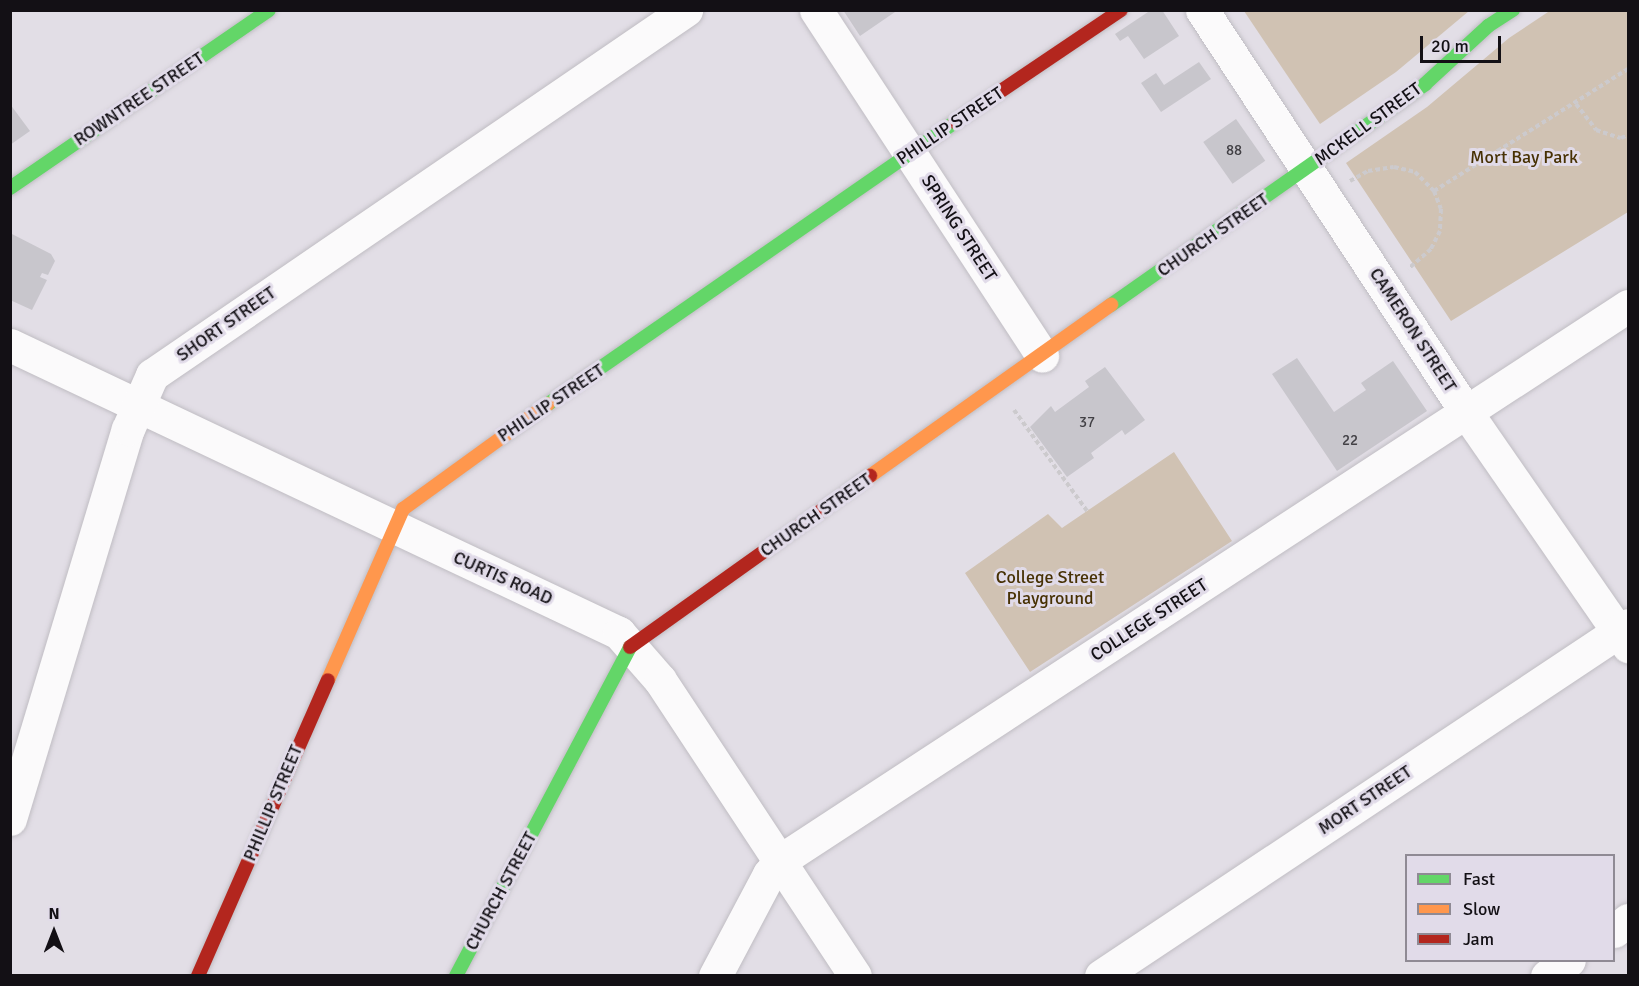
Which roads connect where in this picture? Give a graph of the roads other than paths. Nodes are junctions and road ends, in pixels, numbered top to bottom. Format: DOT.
graph roads {
  1 [pos="269,10"];
  2 [pos="686,10"];
  3 [pos="816,10"];
  4 [pos="1121,10"];
  5 [pos="1202,10"];
  6 [pos="1513,10"];
  7 [pos="909,153"];
  8 [pos="1306,169"];
  9 [pos="10,188"];
  10 [pos="1629,306"];
  11 [pos="10,345"];
  12 [pos="1042,356"];
  13 [pos="138,404"];
  14 [pos="1466,412"];
  15 [pos="392,528"];
  16 [pos="1625,634"];
  17 [pos="632,644"];
  18 [pos="10,819"];
  19 [pos="781,860"];
  20 [pos="1629,920"];
  21 [pos="1615,929"];
  22 [pos="1566,962"];
  23 [pos="198,975"];
  24 [pos="456,975"];
  25 [pos="715,975"];
  26 [pos="855,975"];
  27 [pos="1101,975"];
  28 [pos="1547,975"];
  1 -- 9 [label="street, ROWNTREE STREET"];
  2 -- 13 [label="street, SHORT STREET"];
  3 -- 7 [label="street, SPRING STREET"];
  4 -- 7 [label="street, PHILLIP STREET"];
  5 -- 8 [label="street, CAMERON STREET"];
  6 -- 8 [label="street, MCKELL STREET"];
  7 -- 12 [label="street, SPRING STREET"];
  7 -- 15 [label="street, PHILLIP STREET"];
  8 -- 12 [label="street, CHURCH STREET"];
  8 -- 14 [label="street, CAMERON STREET"];
  10 -- 14 [label="street, COLLEGE STREET"];
  11 -- 13 [label="street, CURTIS ROAD"];
  12 -- 17 [label="street, CHURCH STREET"];
  13 -- 15 [label="street, CURTIS ROAD"];
  13 -- 18 [label="street, SHORT STREET"];
  14 -- 16 [label="street, CAMERON STREET"];
  14 -- 19 [label="street, COLLEGE STREET"];
  15 -- 17 [label="street, CURTIS ROAD"];
  15 -- 23 [label="street, PHILLIP STREET"];
  16 -- 27 [label="street, MORT STREET"];
  17 -- 19 [label="street, CURTIS ROAD"];
  17 -- 24 [label="street, CHURCH STREET"];
  19 -- 25 [label="street, COLLEGE STREET"];
  19 -- 26 [label="street, CURTIS ROAD"];
  20 -- 21 [label="street"];
  22 -- 28 [label="street"];
}
